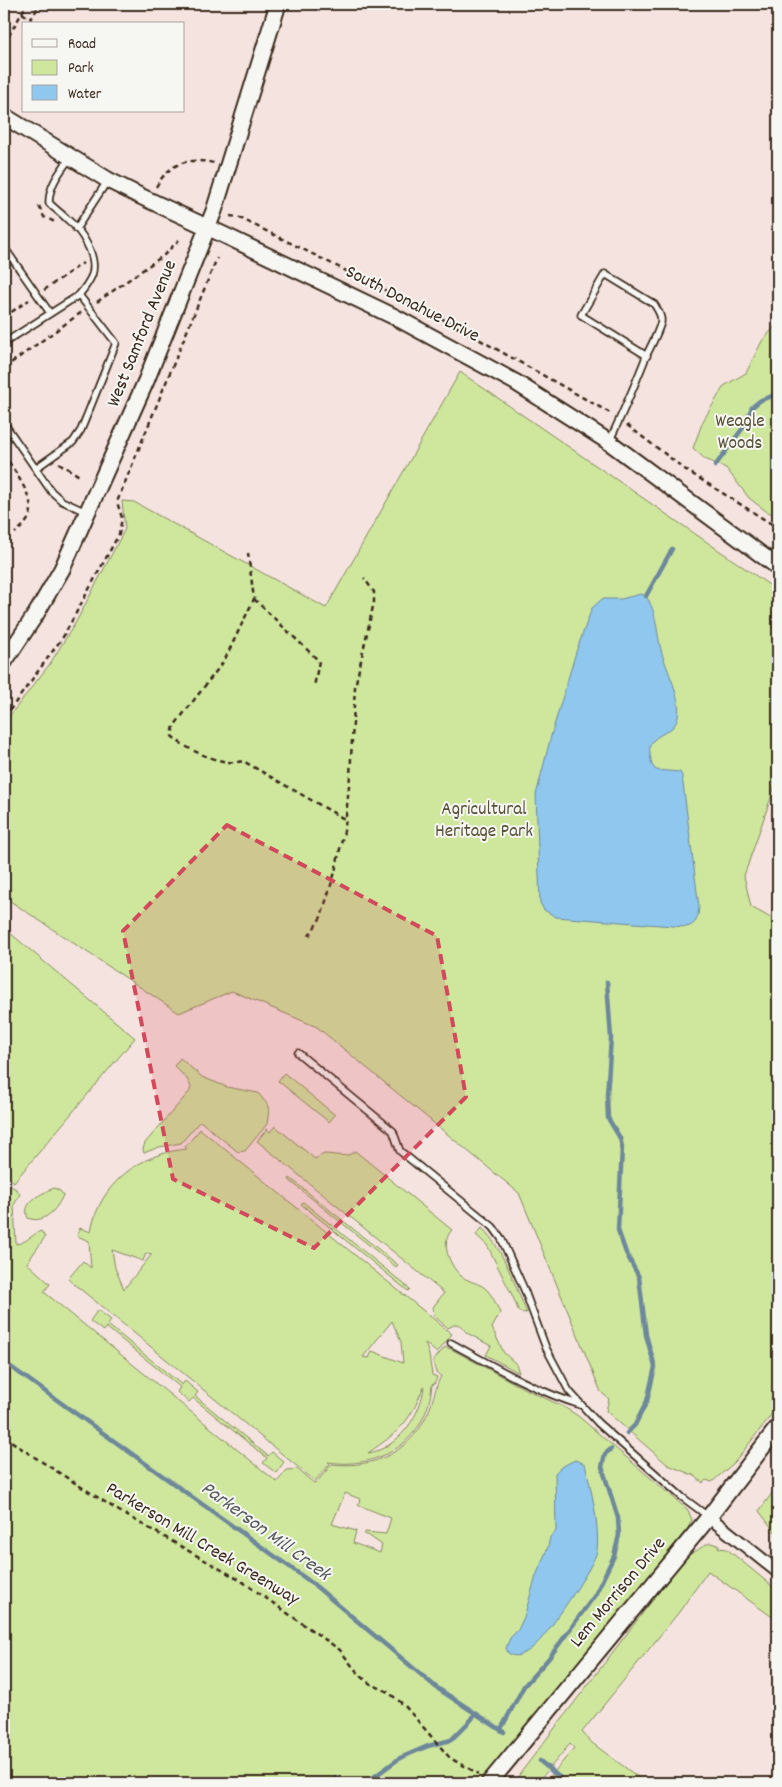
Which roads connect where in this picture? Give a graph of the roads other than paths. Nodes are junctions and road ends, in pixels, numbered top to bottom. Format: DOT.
graph roads {
  1 [pos="278,4"];
  2 [pos="4,116"];
  3 [pos="70,157"];
  4 [pos="108,180"];
  5 [pos="208,228"];
  6 [pos="76,229"];
  7 [pos="4,246"];
  8 [pos="79,295"];
  9 [pos="50,313"];
  10 [pos="4,343"];
  11 [pos="647,356"];
  12 [pos="4,423"];
  13 [pos="609,442"];
  14 [pos="36,468"];
  15 [pos="88,513"];
  16 [pos="778,567"];
  17 [pos="4,662"];
  18 [pos="298,1053"];
  19 [pos="451,1344"];
  20 [pos="582,1406"];
  21 [pos="778,1427"];
  22 [pos="708,1517"];
  23 [pos="778,1572"];
  24 [pos="490,1782"];
  1 -- 5 [label="street, West Samford Avenue"];
  2 -- 3 [label="street, South Donahue Drive"];
  3 -- 4 [label="street, South Donahue Drive"];
  3 -- 6 [label="lane"];
  4 -- 5 [label="street, South Donahue Drive"];
  4 -- 6 [label="lane"];
  5 -- 13 [label="street, South Donahue Drive"];
  5 -- 15 [label="street, West Samford Avenue"];
  6 -- 8 [label="lane"];
  7 -- 9 [label="lane"];
  8 -- 9 [label="lane"];
  8 -- 14 [label="lane"];
  9 -- 10 [label="lane"];
  11 -- 11 [label="lane"];
  11 -- 13 [label="lane"];
  12 -- 14 [label="lane"];
  13 -- 16 [label="street, South Donahue Drive"];
  14 -- 15 [label="lane"];
  15 -- 17 [label="street, West Samford Avenue"];
  18 -- 20 [label="lane"];
  19 -- 20 [label="lane"];
  20 -- 22 [label="lane"];
  21 -- 22 [label="street, Lem Morrison Drive"];
  22 -- 23 [label="street"];
  22 -- 24 [label="street, Lem Morrison Drive"];
}
